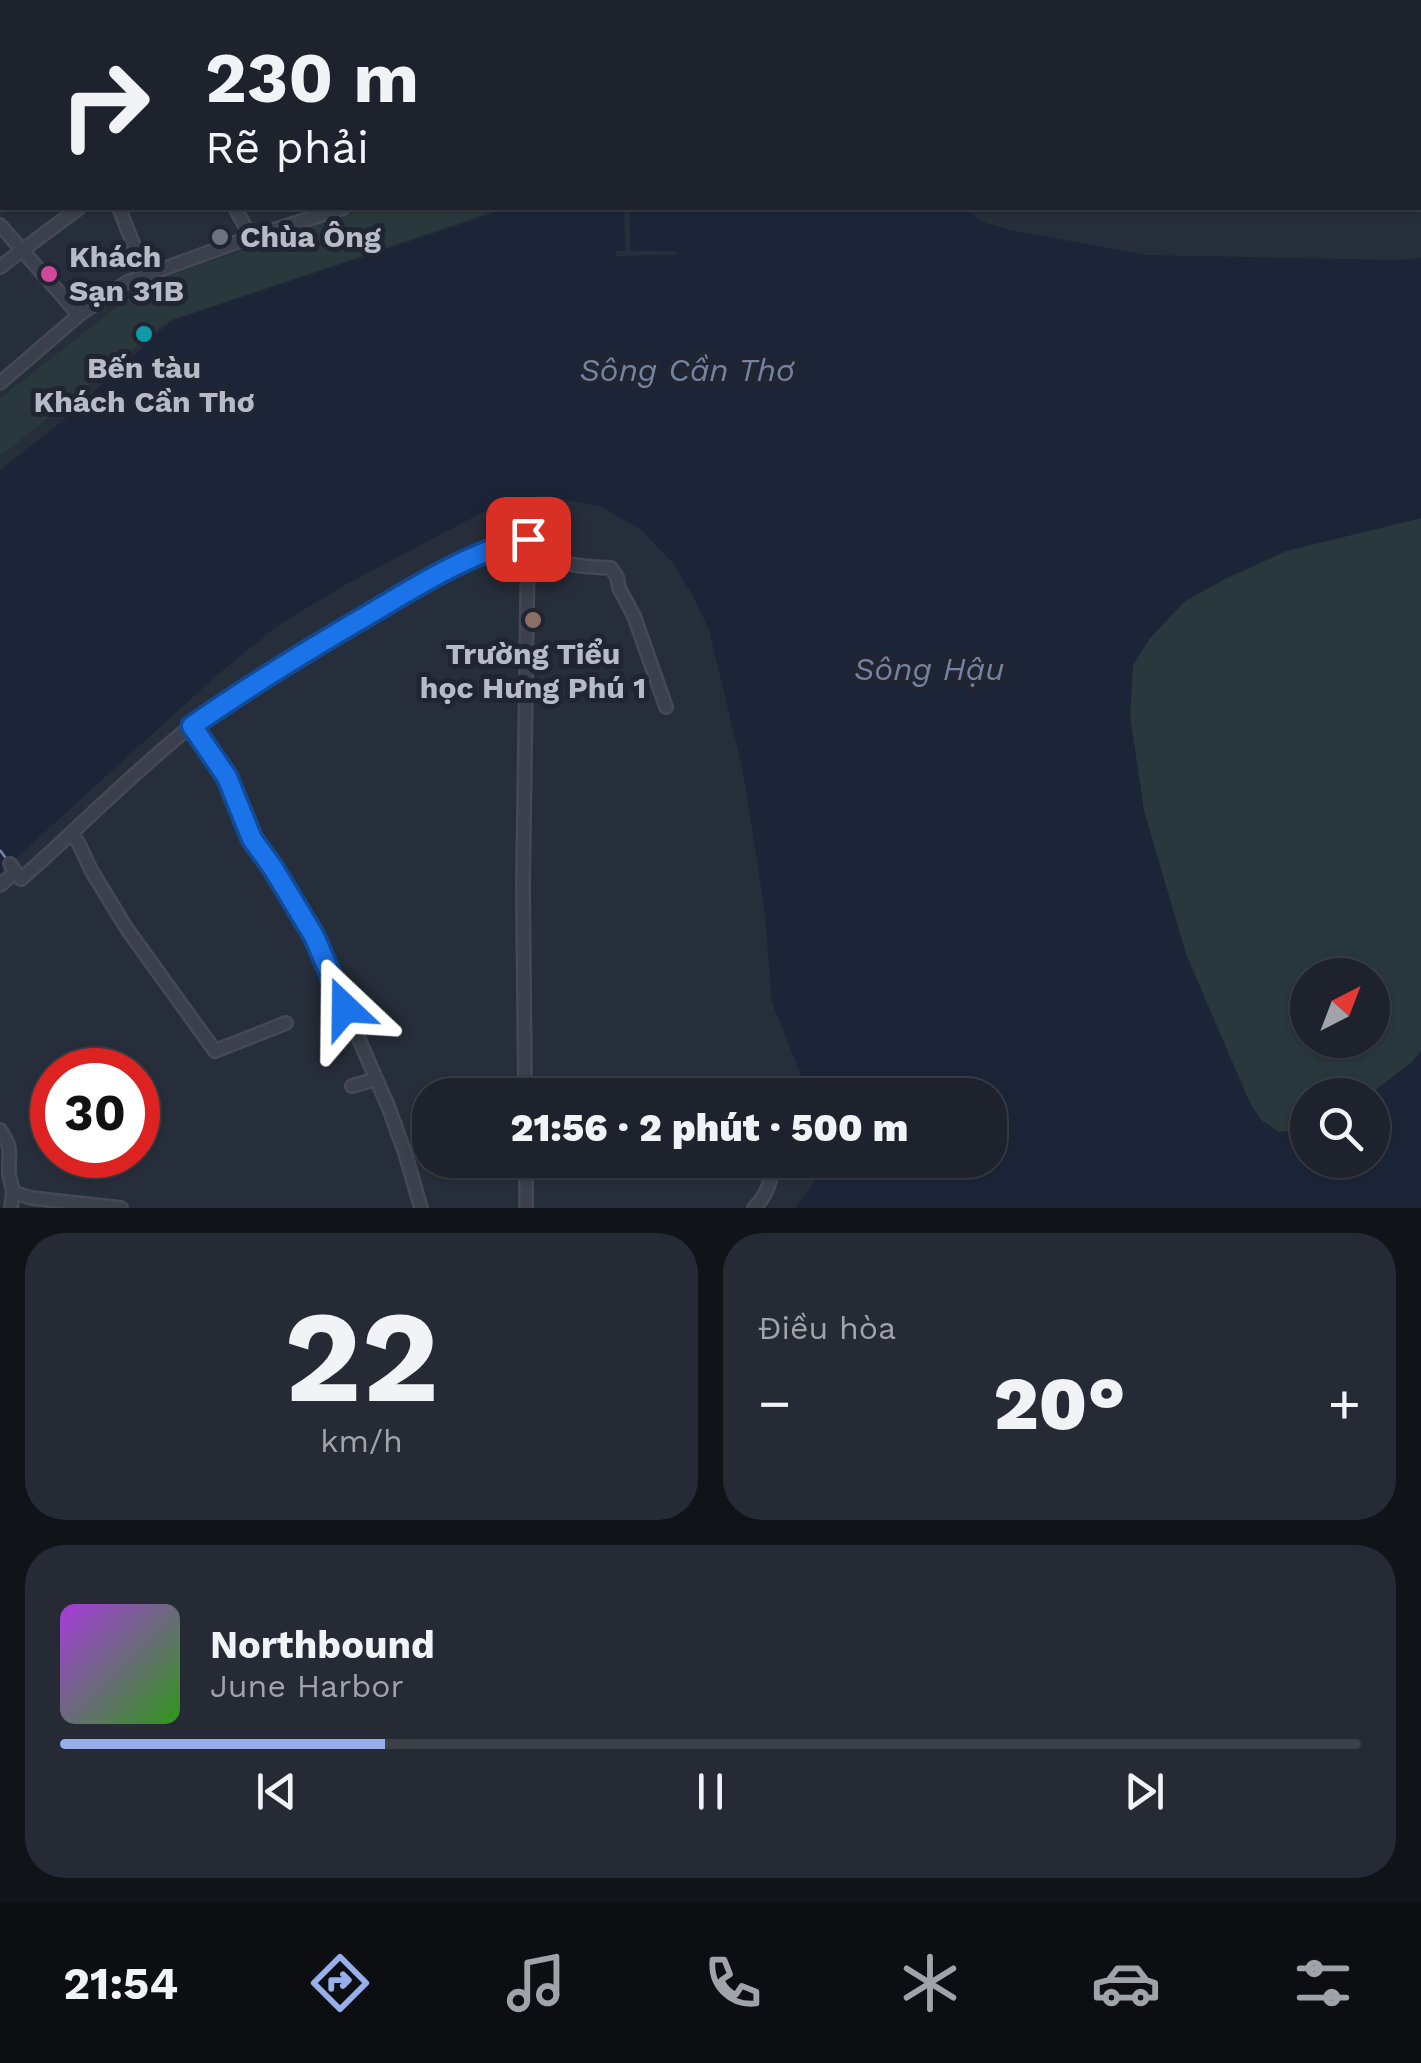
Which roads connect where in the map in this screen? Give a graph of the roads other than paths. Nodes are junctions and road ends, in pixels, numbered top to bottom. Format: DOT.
graph roads {
  1 [pos="76,210"];
  2 [pos="120,210"];
  3 [pos="236,210"];
  4 [pos="326,210"];
  5 [pos="0,226"];
  6 [pos="251,237"];
  7 [pos="22,250"];
  8 [pos="0,267"];
  9 [pos="146,276"];
  10 [pos="79,315"];
  11 [pos="0,383"];
  12 [pos="528,539"];
  13 [pos="666,708"];
  14 [pos="192,726"];
  15 [pos="72,834"];
  16 [pos="0,885"];
  17 [pos="286,1023"];
  18 [pos="525,1078"];
  19 [pos="376,1079"];
  20 [pos="352,1086"];
  21 [pos="0,1130"];
  22 [pos="4,1168"];
  23 [pos="526,1178"];
  24 [pos="770,1178"];
  25 [pos="13,1192"];
  26 [pos="11,1208"];
  27 [pos="120,1208"];
  28 [pos="421,1208"];
  29 [pos="526,1208"];
  30 [pos="754,1208"];
  1 -- 7 [label="street"];
  2 -- 9 [label="street"];
  3 -- 6 [label="street"];
  4 -- 6 [label="street"];
  5 -- 7 [label="street"];
  6 -- 9 [label="street"];
  7 -- 8 [label="street"];
  7 -- 10 [label="street"];
  9 -- 10 [label="street"];
  10 -- 11 [label="street"];
  12 -- 13 [label="street"];
  12 -- 14 [label="street"];
  12 -- 18 [label="street"];
  14 -- 15 [label="street"];
  14 -- 19 [label="street"];
  15 -- 16 [label="street"];
  15 -- 17 [label="street"];
  19 -- 20 [label="street"];
  19 -- 28 [label="street"];
  21 -- 22 [label="street"];
  22 -- 25 [label="street"];
  23 -- 29 [label="street"];
  24 -- 30 [label="street"];
  25 -- 26 [label="street"];
  25 -- 27 [label="street"];
}
